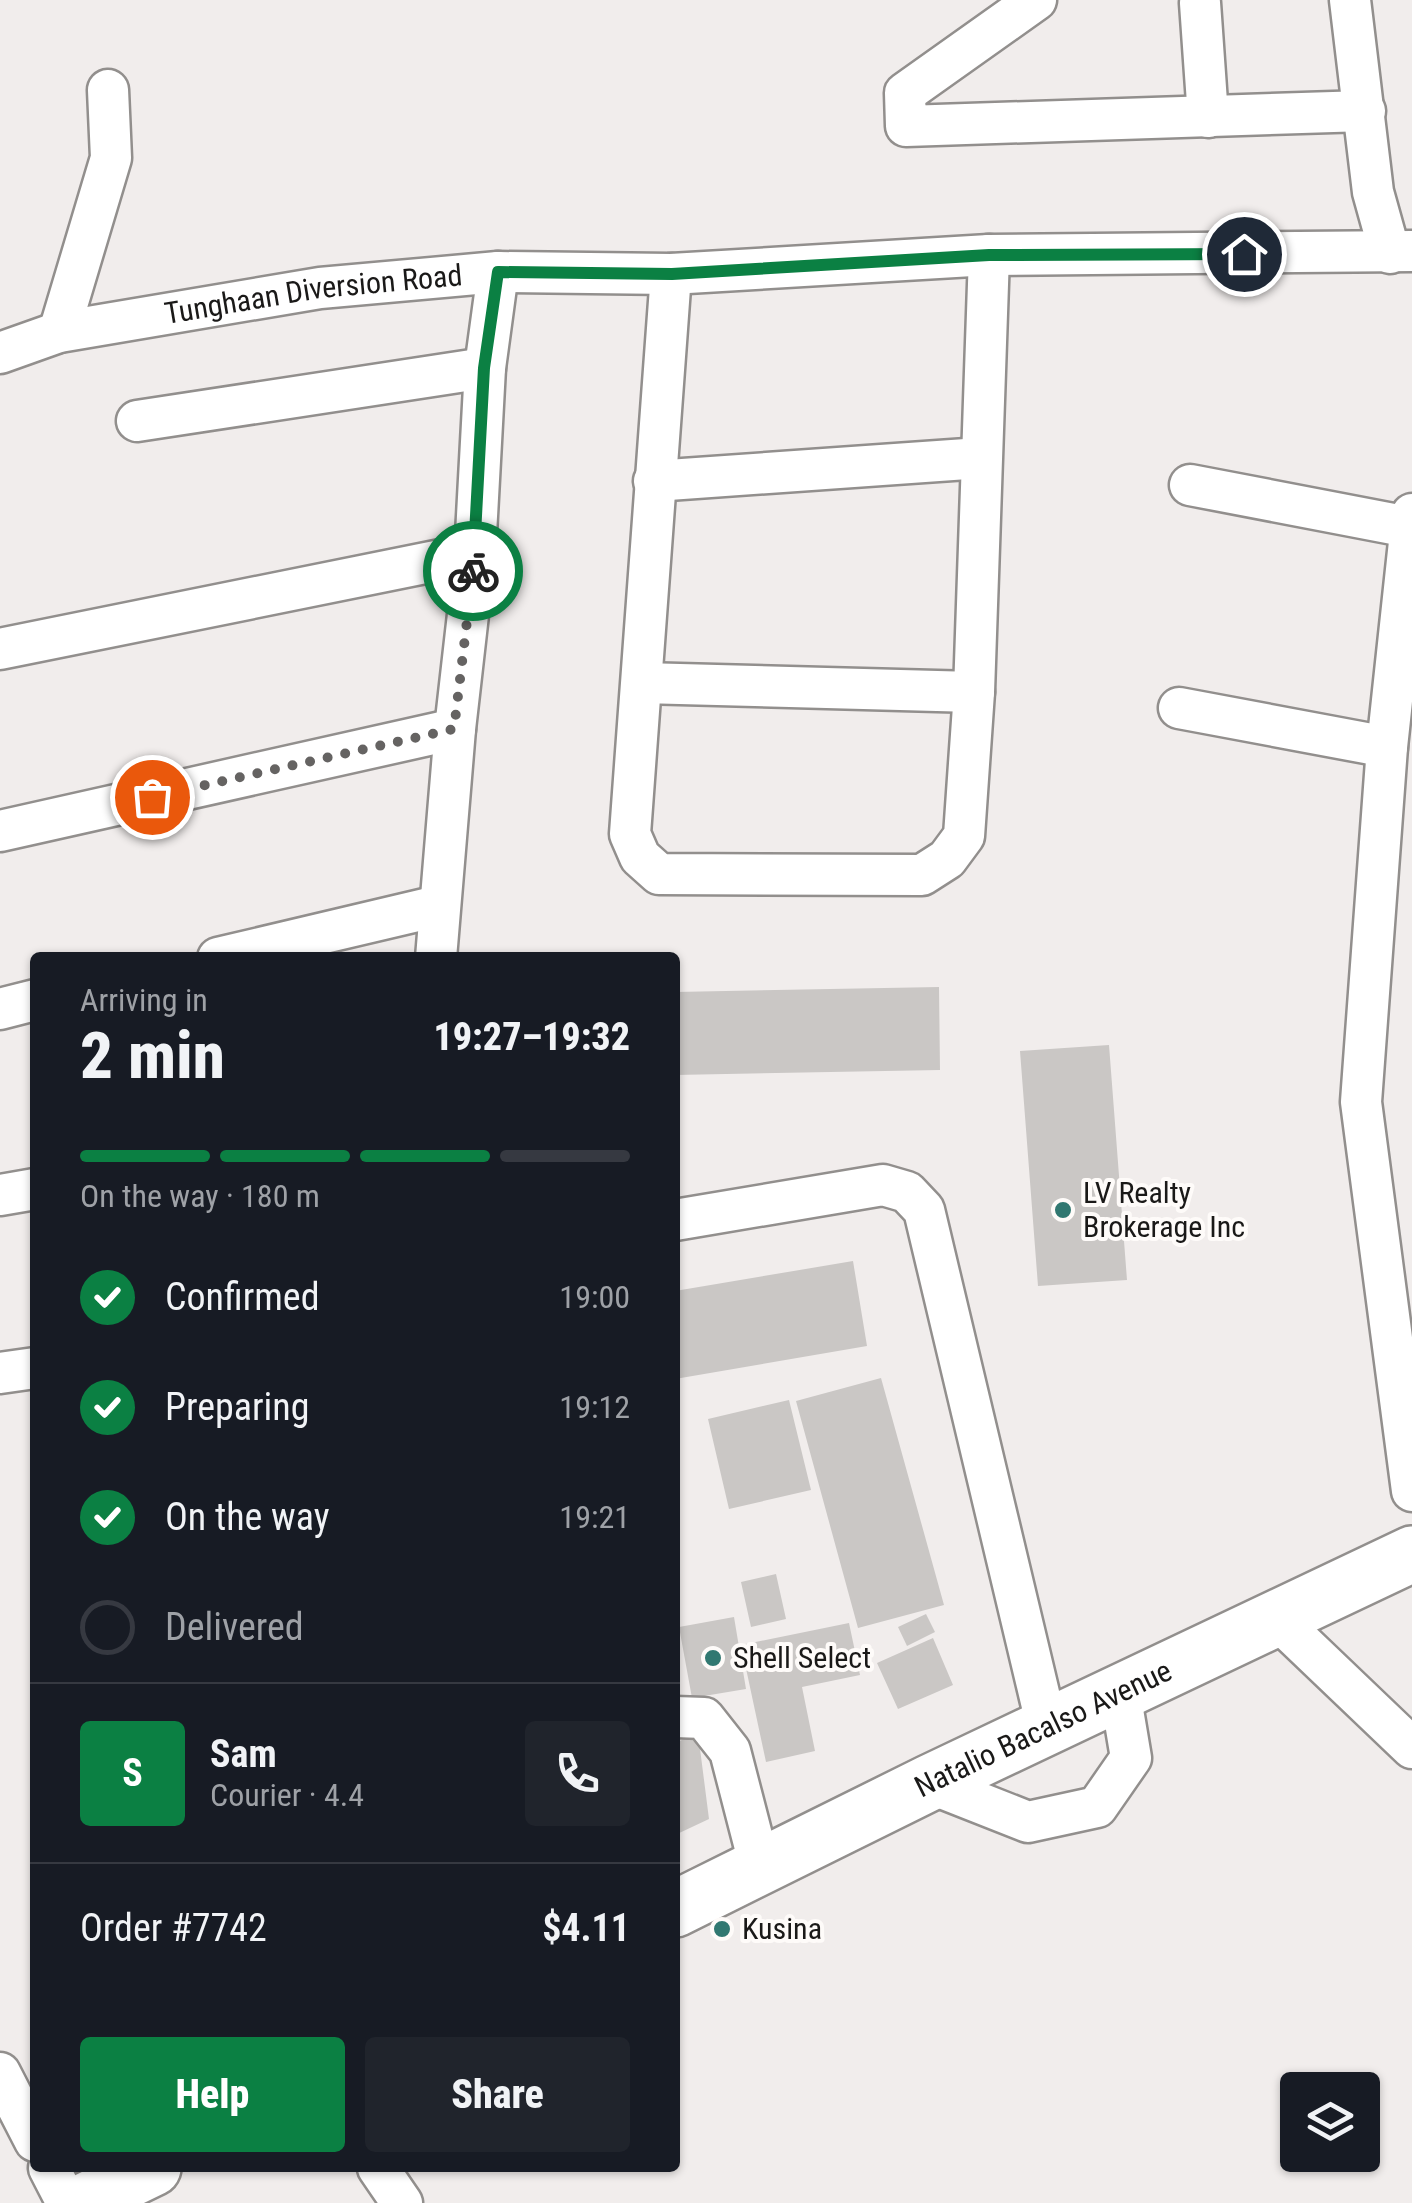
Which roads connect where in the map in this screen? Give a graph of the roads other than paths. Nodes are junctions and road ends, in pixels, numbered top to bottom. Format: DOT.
graph roads {
  1 [pos="1036,0"];
  2 [pos="1350,0"];
  3 [pos="1200,3"];
  4 [pos="108,90"];
  5 [pos="1365,110"];
  6 [pos="1208,117"];
  7 [pos="1401,252"];
  8 [pos="989,255"];
  9 [pos="498,272"];
  10 [pos="672,274"];
  11 [pos="59,332"];
  12 [pos="0,354"];
  13 [pos="484,368"];
  14 [pos="137,421"];
  15 [pos="980,458"];
  16 [pos="654,481"];
  17 [pos="1190,485"];
  18 [pos="1411,521"];
  19 [pos="475,553"];
  20 [pos="0,650"];
  21 [pos="642,682"];
  22 [pos="974,692"];
  23 [pos="1179,708"];
  24 [pos="454,729"];
  25 [pos="1387,747"];
  26 [pos="0,832"];
  27 [pos="438,906"];
  28 [pos="243,952"];
  29 [pos="436,952"];
  30 [pos="30,1001"];
  31 [pos="0,1008"];
  32 [pos="30,1189"];
  33 [pos="0,1195"];
  34 [pos="680,1219"];
  35 [pos="30,1369"];
  36 [pos="0,1373"];
  37 [pos="1412,1491"];
  38 [pos="1412,1554"];
  39 [pos="1276,1618"];
  40 [pos="1120,1692"];
  41 [pos="680,1717"];
  42 [pos="1047,1727"];
  43 [pos="1412,1748"];
  44 [pos="929,1783"];
  45 [pos="760,1867"];
  46 [pos="680,1907"];
  47 [pos="0,2073"];
  48 [pos="30,2131"];
  49 [pos="51,2172"];
  50 [pos="144,2172"];
  51 [pos="381,2172"];
  52 [pos="67,2203"];
  53 [pos="80,2203"];
  54 [pos="402,2203"];
  1 -- 6 [label="street"];
  2 -- 5 [label="street"];
  3 -- 6 [label="street"];
  4 -- 11 [label="street"];
  5 -- 6 [label="street"];
  5 -- 7 [label="street"];
  7 -- 8 [label="street, Tunghaan Diversion Road"];
  8 -- 10 [label="street, Tunghaan Diversion Road"];
  8 -- 15 [label="street"];
  9 -- 10 [label="street, Tunghaan Diversion Road"];
  9 -- 11 [label="street, Tunghaan Diversion Road"];
  9 -- 13 [label="street"];
  10 -- 16 [label="street"];
  11 -- 12 [label="street, Tunghaan Diversion Road"];
  13 -- 14 [label="street"];
  13 -- 19 [label="street"];
  15 -- 16 [label="street"];
  15 -- 22 [label="street"];
  16 -- 21 [label="street"];
  17 -- 18 [label="street"];
  18 -- 25 [label="street"];
  19 -- 20 [label="street"];
  19 -- 24 [label="street"];
  21 -- 22 [label="street"];
  21 -- 22 [label="street"];
  23 -- 25 [label="street"];
  24 -- 26 [label="street"];
  24 -- 27 [label="street"];
  25 -- 37 [label="street"];
  27 -- 28 [label="street"];
  27 -- 29 [label="street"];
  30 -- 31 [label="street"];
  32 -- 33 [label="street"];
  34 -- 42 [label="street"];
  35 -- 36 [label="street"];
  38 -- 39 [label="highway, Natalio Bacalso Avenue"];
  39 -- 40 [label="highway, Natalio Bacalso Avenue"];
  39 -- 43 [label="street"];
  40 -- 42 [label="highway, Natalio Bacalso Avenue"];
  40 -- 44 [label="street"];
  41 -- 45 [label="street"];
  42 -- 44 [label="highway, Natalio Bacalso Avenue"];
  44 -- 45 [label="highway, Natalio Bacalso Avenue"];
  45 -- 46 [label="highway, Natalio Bacalso Avenue"];
  47 -- 48 [label="street"];
  49 -- 52 [label="street"];
  50 -- 53 [label="highway"];
  51 -- 54 [label="street"];
}
